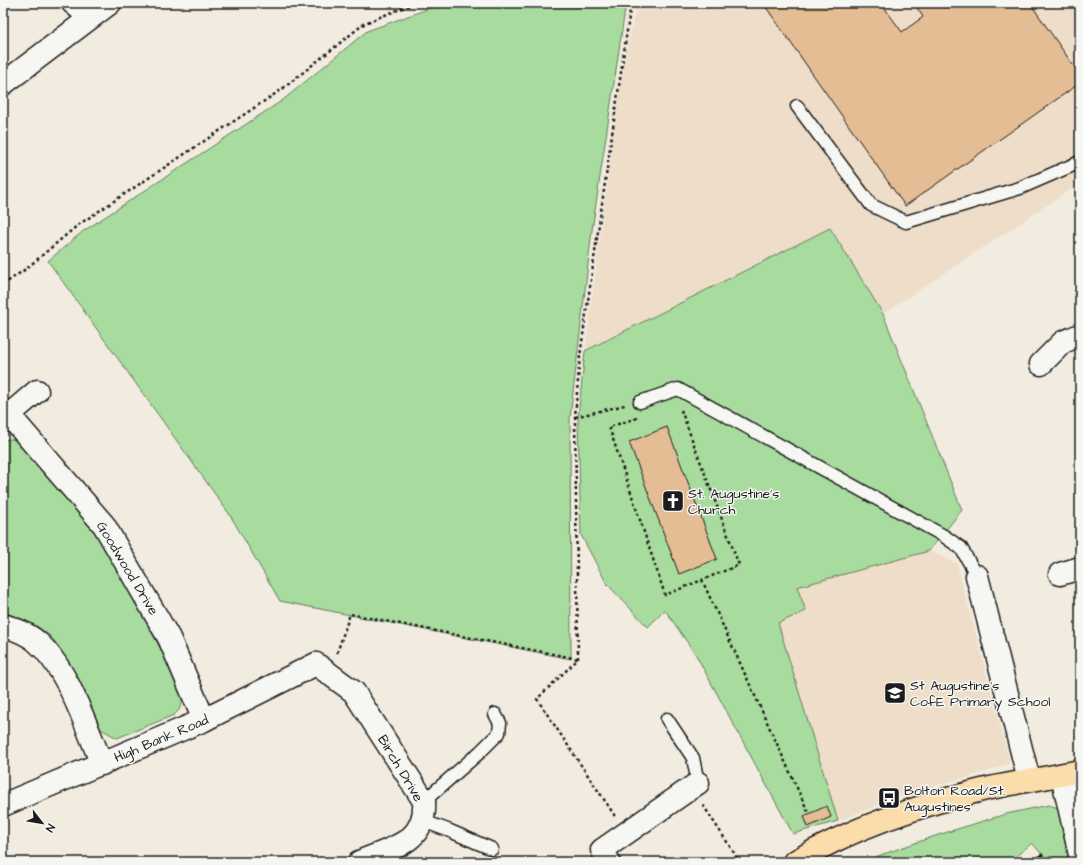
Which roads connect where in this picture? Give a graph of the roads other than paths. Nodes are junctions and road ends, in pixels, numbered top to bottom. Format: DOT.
graph roads {
  1 [pos="73,3"];
  2 [pos="110,3"];
  3 [pos="90,17"];
  4 [pos="3,84"];
  5 [pos="797,106"];
  6 [pos="1080,162"];
  7 [pos="1080,335"];
  8 [pos="1041,364"];
  9 [pos="37,391"];
  10 [pos="640,402"];
  11 [pos="6,417"];
  12 [pos="978,576"];
  13 [pos="3,625"];
  14 [pos="323,669"];
  15 [pos="495,714"];
  16 [pos="667,719"];
  17 [pos="204,720"];
  18 [pos="102,764"];
  19 [pos="1071,773"];
  20 [pos="1029,780"];
  21 [pos="695,785"];
  22 [pos="3,805"];
  23 [pos="423,811"];
  24 [pos="492,849"];
  25 [pos="1080,855"];
  26 [pos="359,862"];
  27 [pos="609,862"];
  28 [pos="794,862"];
  1 -- 3 [label="street"];
  2 -- 3 [label="street"];
  3 -- 4 [label="street"];
  5 -- 6 [label="lane"];
  7 -- 8 [label="street"];
  9 -- 11 [label="street, Goodwood Drive"];
  10 -- 12 [label="lane"];
  11 -- 17 [label="street, Goodwood Drive"];
  12 -- 20 [label="street"];
  13 -- 18 [label="street"];
  14 -- 17 [label="street, High Bank Road"];
  14 -- 23 [label="street, Birch Drive"];
  15 -- 23 [label="lane"];
  16 -- 21 [label="lane"];
  17 -- 18 [label="street, High Bank Road"];
  18 -- 22 [label="street, High Bank Road"];
  19 -- 20 [label="main road"];
  19 -- 25 [label="street"];
  20 -- 28 [label="main road"];
  21 -- 27 [label="street"];
  23 -- 24 [label="lane"];
  23 -- 26 [label="street, Birch Drive"];
}
